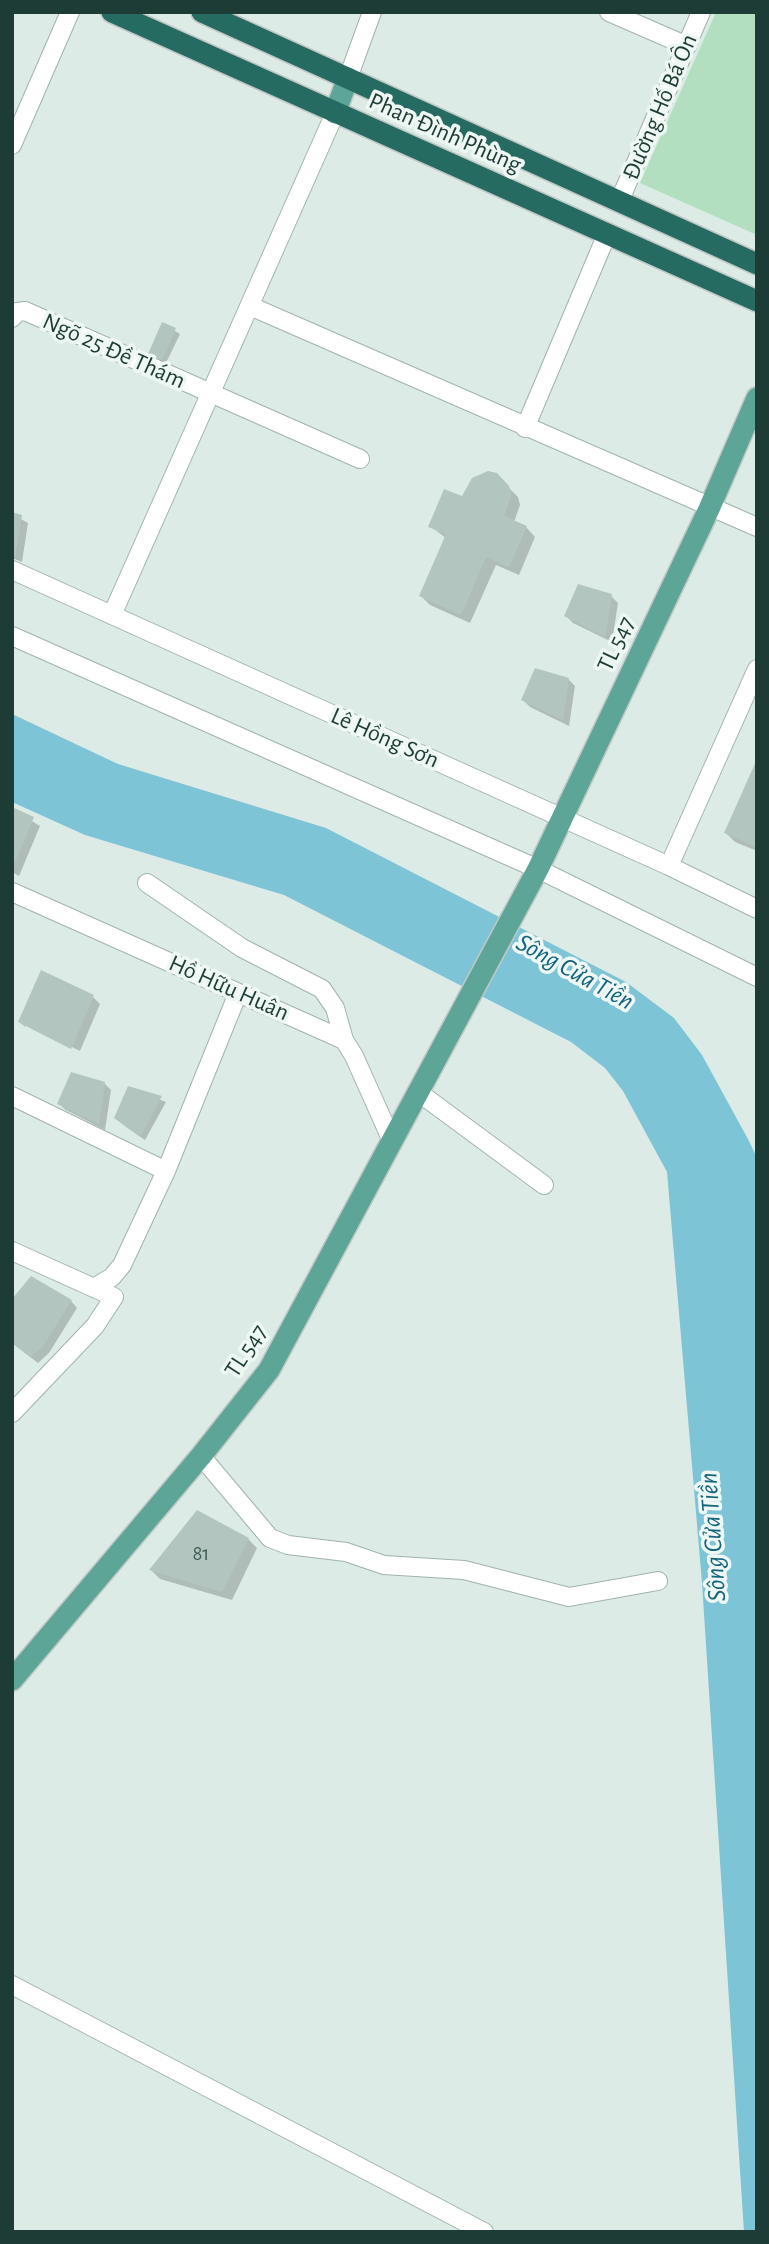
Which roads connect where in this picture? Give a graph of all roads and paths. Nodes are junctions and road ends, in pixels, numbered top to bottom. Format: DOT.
graph roads {
  1 [pos="70,12"];
  2 [pos="113,12"];
  3 [pos="202,12"];
  4 [pos="372,12"];
  5 [pos="609,12"];
  6 [pos="701,12"];
  7 [pos="687,46"];
  8 [pos="348,78"];
  9 [pos="335,113"];
  10 [pos="12,145"];
  11 [pos="619,202"];
  12 [pos="607,234"];
  13 [pos="757,264"];
  14 [pos="757,301"];
  15 [pos="250,306"];
  16 [pos="14,315"];
  17 [pos="211,394"];
  18 [pos="757,398"];
  19 [pos="525,428"];
  20 [pos="360,459"];
  21 [pos="709,509"];
  22 [pos="757,527"];
  23 [pos="12,570"];
  24 [pos="112,615"];
  25 [pos="12,636"];
  26 [pos="757,669"];
  27 [pos="562,818"];
  28 [pos="669,866"];
  29 [pos="538,869"];
  30 [pos="147,883"];
  31 [pos="12,892"];
  32 [pos="757,909"];
  33 [pos="757,976"];
  34 [pos="238,993"];
  35 [pos="344,1040"];
  36 [pos="418,1092"];
  37 [pos="12,1096"];
  38 [pos="392,1141"];
  39 [pos="166,1171"];
  40 [pos="544,1185"];
  41 [pos="12,1251"];
  42 [pos="94,1288"];
  43 [pos="12,1413"];
  44 [pos="201,1456"];
  45 [pos="658,1581"];
  46 [pos="12,1680"];
  47 [pos="12,1985"];
  48 [pos="484,2232"];
  1 -- 10 [label="street"];
  2 -- 9 [label="highway, Phan Đình Phùng"];
  3 -- 8 [label="highway, Phan Đình Phùng"];
  4 -- 8 [label="street"];
  5 -- 7 [label="street"];
  6 -- 7 [label="street, Đường Hố Bá Ôn"];
  7 -- 11 [label="street, Đường Hố Bá Ôn"];
  8 -- 9 [label="main road"];
  8 -- 11 [label="highway, Phan Đình Phùng"];
  9 -- 12 [label="highway, Phan Đình Phùng"];
  9 -- 15 [label="street"];
  11 -- 13 [label="highway, Phan Đình Phùng"];
  12 -- 14 [label="highway, Phan Đình Phùng"];
  12 -- 19 [label="street"];
  15 -- 17 [label="street"];
  15 -- 19 [label="street"];
  16 -- 17 [label="street, Ngõ 25 Đề Thám"];
  17 -- 20 [label="street, Ngõ 25 Đề Thám"];
  17 -- 24 [label="street"];
  18 -- 21 [label="main road, TL 547"];
  19 -- 21 [label="street"];
  21 -- 22 [label="street"];
  21 -- 27 [label="main road, TL 547"];
  23 -- 24 [label="street, Lê Hồng Sơn"];
  24 -- 27 [label="street, Lê Hồng Sơn"];
  25 -- 29 [label="street"];
  26 -- 28 [label="street"];
  27 -- 28 [label="street, Lê Hồng Sơn"];
  27 -- 29 [label="main road, TL 547"];
  28 -- 32 [label="street, Lê Hồng Sơn"];
  29 -- 33 [label="street"];
  29 -- 36 [label="main road, TL 547"];
  30 -- 35 [label="street"];
  31 -- 34 [label="street, Hồ Hữu Huân"];
  34 -- 35 [label="street, Hồ Hữu Huân"];
  34 -- 39 [label="street"];
  35 -- 38 [label="street"];
  36 -- 38 [label="main road, TL 547"];
  36 -- 40 [label="street"];
  37 -- 39 [label="street"];
  38 -- 44 [label="main road, TL 547"];
  39 -- 42 [label="street"];
  41 -- 42 [label="street"];
  42 -- 43 [label="street"];
  44 -- 45 [label="street"];
  44 -- 46 [label="main road, TL 547"];
  47 -- 48 [label="street"];
}
